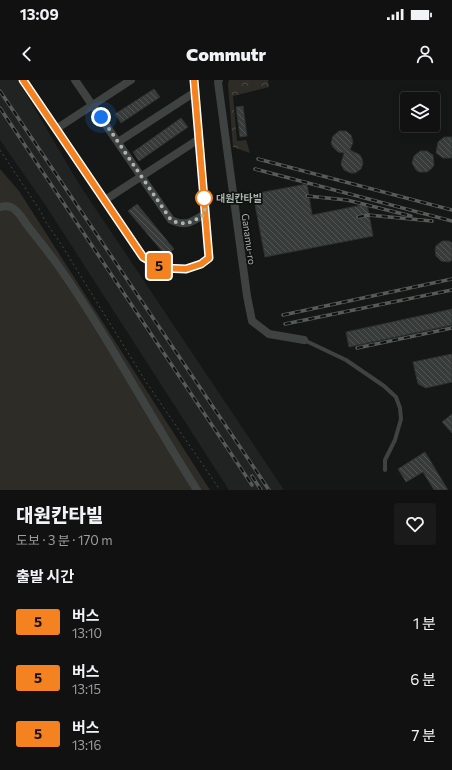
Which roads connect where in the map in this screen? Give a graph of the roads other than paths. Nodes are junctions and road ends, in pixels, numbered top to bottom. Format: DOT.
graph roads {
  1 [pos="23,80"];
  2 [pos="75,80"];
  3 [pos="130,80"];
  4 [pos="194,80"];
  5 [pos="219,80"];
  6 [pos="195,92"];
  7 [pos="92,105"];
  8 [pos="56,129"];
  9 [pos="199,140"];
  10 [pos="118,142"];
  11 [pos="141,177"];
  12 [pos="105,200"];
  13 [pos="0,207"];
  14 [pos="205,214"];
  15 [pos="304,340"];
  16 [pos="385,470"];
  17 [pos="197,490"];
  1 -- 8 [label="street"];
  2 -- 7 [label="street"];
  3 -- 7 [label="street"];
  4 -- 6 [label="street"];
  5 -- 15 [label="street, Ganamu-ro"];
  6 -- 9 [label="street"];
  6 -- 10 [label="street"];
  7 -- 8 [label="street"];
  7 -- 10 [label="street"];
  8 -- 12 [label="street"];
  9 -- 11 [label="street"];
  9 -- 14 [label="street"];
  10 -- 11 [label="street"];
  11 -- 12 [label="street"];
  11 -- 14 [label="street"];
  12 -- 14 [label="street"];
  13 -- 17 [label="street"];
  15 -- 16 [label="lane"];
}
